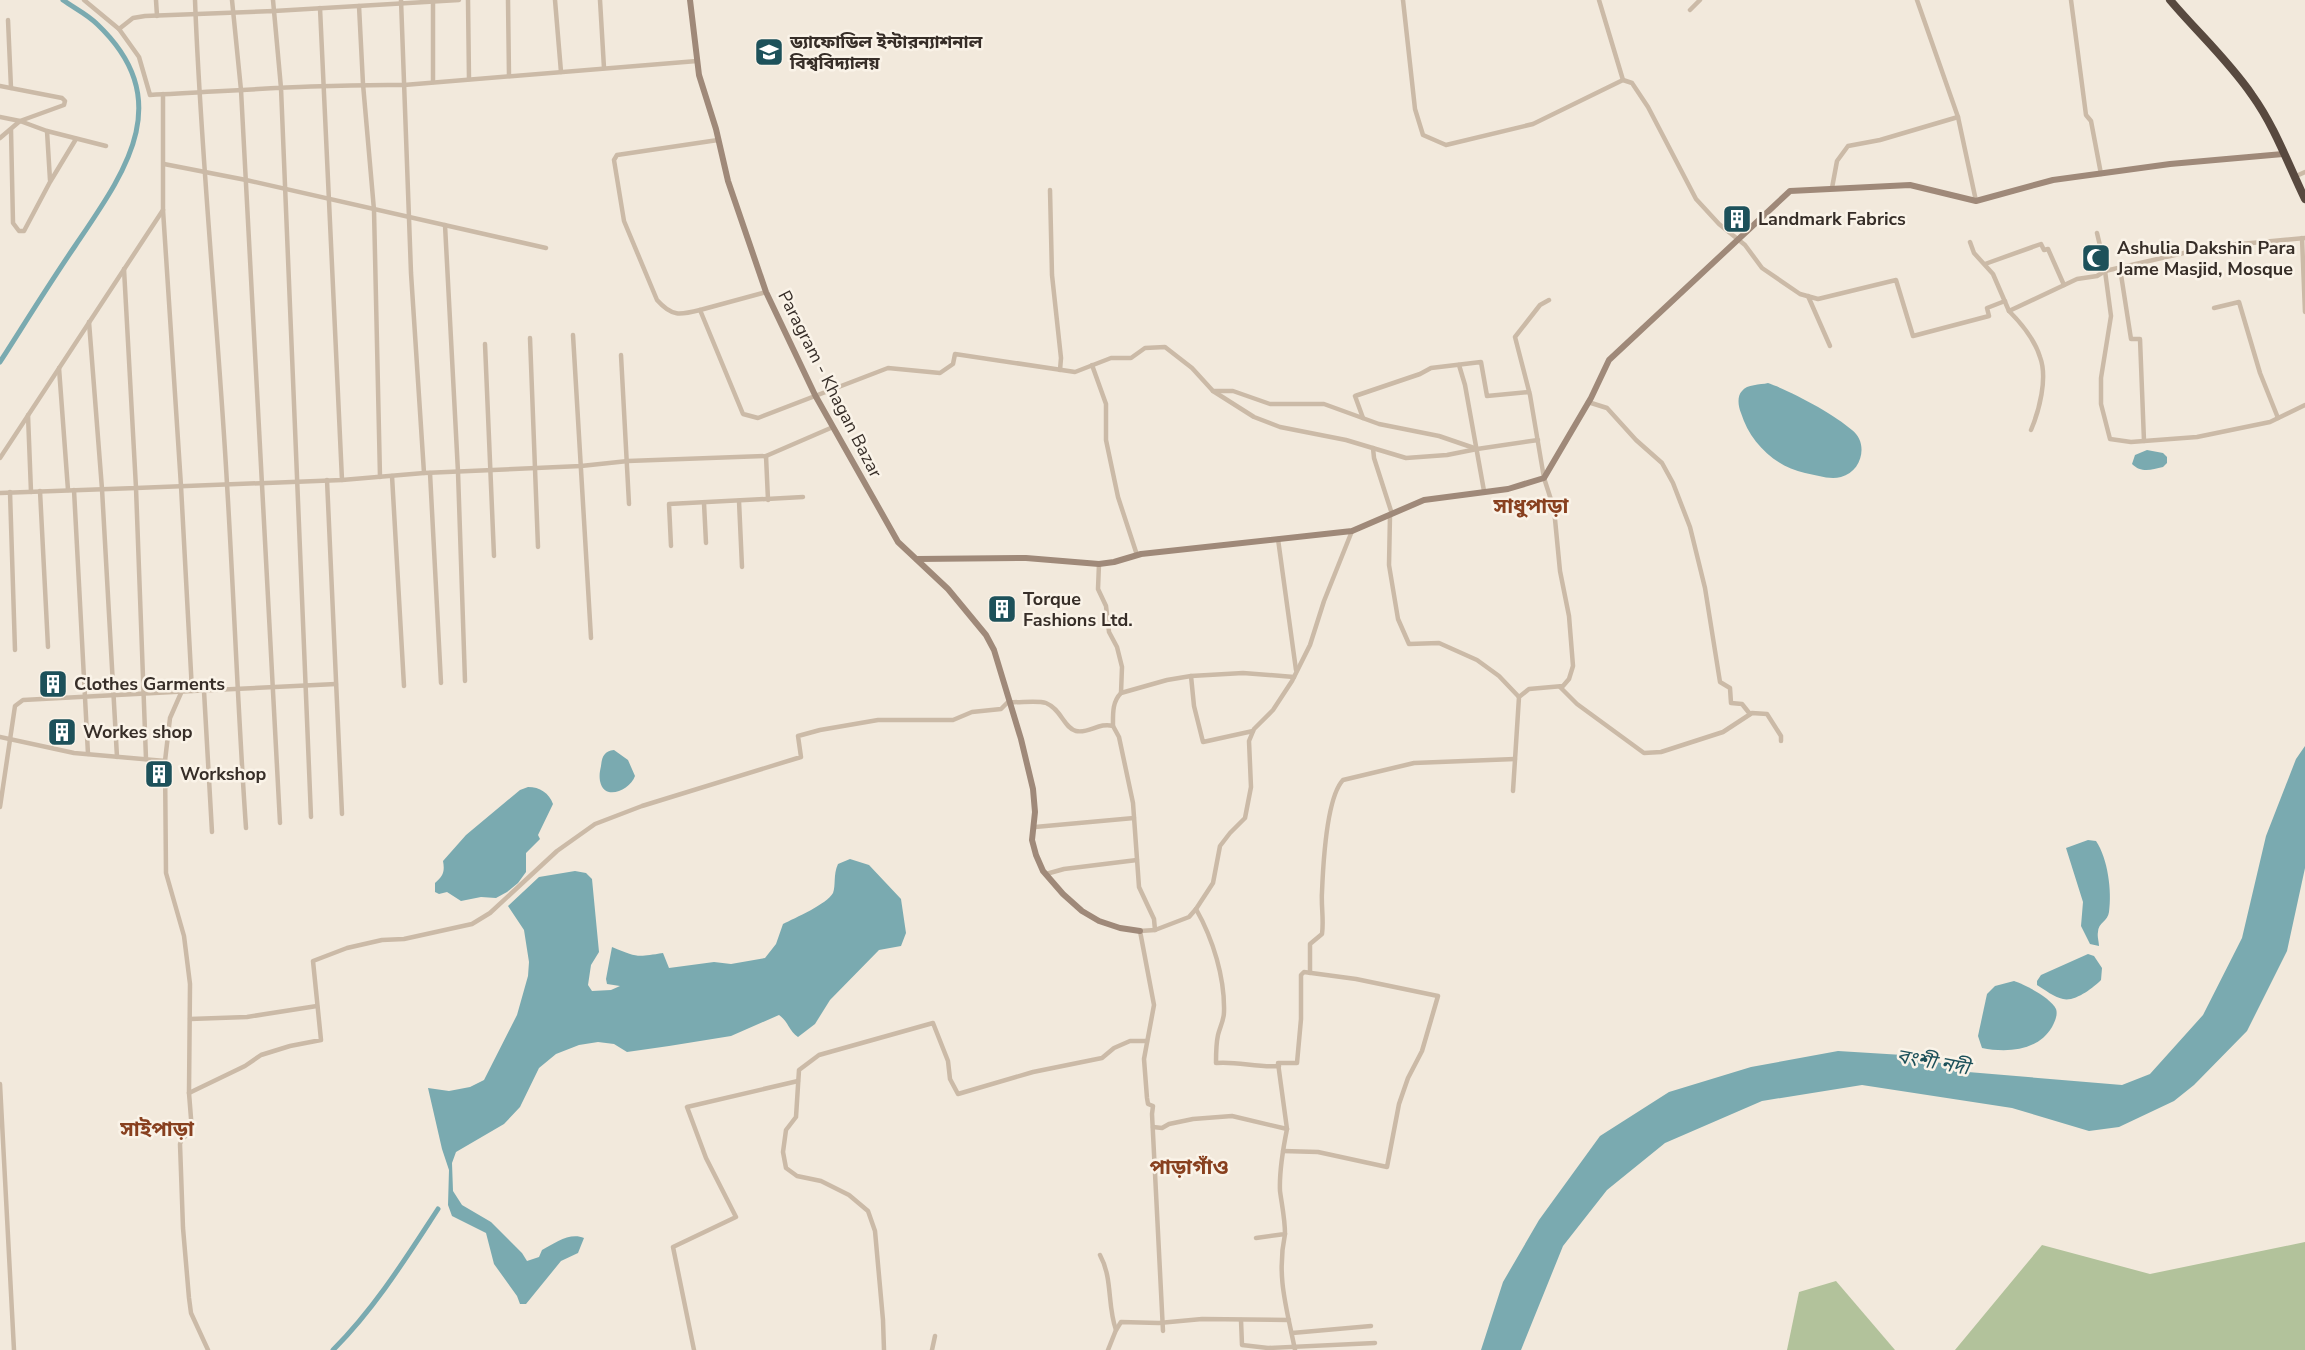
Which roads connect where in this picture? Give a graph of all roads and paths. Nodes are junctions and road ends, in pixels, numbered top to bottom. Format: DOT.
graph roads {
  1 [pos="84,0"];
  2 [pos="156,0"];
  3 [pos="195,0"];
  4 [pos="232,0"];
  5 [pos="273,0"];
  6 [pos="459,0"];
  7 [pos="468,0"];
  8 [pos="508,0"];
  9 [pos="555,0"];
  10 [pos="600,0"];
  11 [pos="690,0"];
  12 [pos="1403,0"];
  13 [pos="1599,0"];
  14 [pos="1700,0"];
  15 [pos="1917,0"];
  16 [pos="2071,0"];
  17 [pos="2170,0"];
  18 [pos="433,1"];
  19 [pos="401,2"];
  20 [pos="359,6"];
  21 [pos="320,8"];
  22 [pos="1690,10"];
  23 [pos="274,11"];
  24 [pos="232,12"];
  25 [pos="196,14"];
  26 [pos="157,16"];
  27 [pos="8,20"];
  28 [pos="119,30"];
  29 [pos="697,61"];
  30 [pos="604,68"];
  31 [pos="561,72"];
  32 [pos="509,76"];
  33 [pos="469,80"];
  34 [pos="1623,80"];
  35 [pos="433,82"];
  36 [pos="363,84"];
  37 [pos="404,85"];
  38 [pos="0,86"];
  39 [pos="324,86"];
  40 [pos="11,88"];
  41 [pos="281,88"];
  42 [pos="241,90"];
  43 [pos="199,92"];
  44 [pos="163,94"];
  45 [pos="0,117"];
  46 [pos="1958,117"];
  47 [pos="20,121"];
  48 [pos="11,130"];
  49 [pos="47,132"];
  50 [pos="0,138"];
  51 [pos="76,139"];
  52 [pos="718,140"];
  53 [pos="106,146"];
  54 [pos="2283,154"];
  55 [pos="164,164"];
  56 [pos="2305,172"];
  57 [pos="205,173"];
  58 [pos="2101,174"];
  59 [pos="2294,177"];
  60 [pos="246,180"];
  61 [pos="50,182"];
  62 [pos="1832,188"];
  63 [pos="286,189"];
  64 [pos="1050,190"];
  65 [pos="329,199"];
  66 [pos="2305,199"];
  67 [pos="1976,201"];
  68 [pos="163,210"];
  69 [pos="375,210"];
  70 [pos="409,217"];
  71 [pos="445,225"];
  72 [pos="2097,233"];
  73 [pos="2303,238"];
  74 [pos="1738,239"];
  75 [pos="1970,242"];
  76 [pos="546,248"];
  77 [pos="1985,264"];
  78 [pos="2120,268"];
  79 [pos="124,270"];
  80 [pos="2105,271"];
  81 [pos="2064,285"];
  82 [pos="766,292"];
  83 [pos="2305,295"];
  84 [pos="1808,296"];
  85 [pos="1549,300"];
  86 [pos="2005,301"];
  87 [pos="2214,308"];
  88 [pos="700,310"];
  89 [pos="2009,310"];
  90 [pos="2305,312"];
  91 [pos="90,322"];
  92 [pos="573,335"];
  93 [pos="530,338"];
  94 [pos="485,344"];
  95 [pos="1830,346"];
  96 [pos="621,355"];
  97 [pos="1092,365"];
  98 [pos="1459,365"];
  99 [pos="59,368"];
  100 [pos="1060,370"];
  101 [pos="1213,390"];
  102 [pos="1529,392"];
  103 [pos="815,395"];
  104 [pos="1588,402"];
  105 [pos="2305,405"];
  106 [pos="28,416"];
  107 [pos="1362,418"];
  108 [pos="2278,418"];
  109 [pos="833,427"];
  110 [pos="2031,430"];
  111 [pos="1538,440"];
  112 [pos="2144,441"];
  113 [pos="1373,448"];
  114 [pos="1477,448"];
  115 [pos="766,456"];
  116 [pos="0,458"];
  117 [pos="628,461"];
  118 [pos="581,466"];
  119 [pos="535,468"];
  120 [pos="492,470"];
  121 [pos="458,472"];
  122 [pos="424,473"];
  123 [pos="430,473"];
  124 [pos="392,476"];
  125 [pos="380,477"];
  126 [pos="1544,478"];
  127 [pos="327,480"];
  128 [pos="342,480"];
  129 [pos="299,481"];
  130 [pos="263,483"];
  131 [pos="227,484"];
  132 [pos="181,486"];
  133 [pos="136,488"];
  134 [pos="102,489"];
  135 [pos="68,490"];
  136 [pos="74,490"];
  137 [pos="40,491"];
  138 [pos="1484,491"];
  139 [pos="9,492"];
  140 [pos="31,492"];
  141 [pos="0,493"];
  142 [pos="803,497"];
  143 [pos="768,500"];
  144 [pos="739,501"];
  145 [pos="704,503"];
  146 [pos="629,504"];
  147 [pos="1391,515"];
  148 [pos="1352,531"];
  149 [pos="1278,539"];
  150 [pos="705,543"];
  151 [pos="671,546"];
  152 [pos="538,547"];
  153 [pos="1137,555"];
  154 [pos="494,556"];
  155 [pos="916,560"];
  156 [pos="1099,564"];
  157 [pos="742,567"];
  158 [pos="591,638"];
  159 [pos="48,647"];
  160 [pos="15,650"];
  161 [pos="1295,674"];
  162 [pos="1191,676"];
  163 [pos="465,681"];
  164 [pos="441,683"];
  165 [pos="336,684"];
  166 [pos="306,686"];
  167 [pos="404,686"];
  168 [pos="273,687"];
  169 [pos="1560,687"];
  170 [pos="237,689"];
  171 [pos="192,691"];
  172 [pos="204,691"];
  173 [pos="181,693"];
  174 [pos="1121,693"];
  175 [pos="144,694"];
  176 [pos="114,696"];
  177 [pos="84,697"];
  178 [pos="1519,697"];
  179 [pos="1008,702"];
  180 [pos="1750,714"];
  181 [pos="1113,726"];
  182 [pos="1253,731"];
  183 [pos="0,737"];
  184 [pos="9,740"];
  185 [pos="1781,741"];
  186 [pos="88,754"];
  187 [pos="117,757"];
  188 [pos="146,759"];
  189 [pos="1515,759"];
  190 [pos="165,761"];
  191 [pos="1514,791"];
  192 [pos="0,807"];
  193 [pos="342,814"];
  194 [pos="311,817"];
  195 [pos="1134,818"];
  196 [pos="280,823"];
  197 [pos="1035,827"];
  198 [pos="246,828"];
  199 [pos="212,832"];
  200 [pos="1137,860"];
  201 [pos="1046,874"];
  202 [pos="1196,909"];
  203 [pos="1155,930"];
  204 [pos="1140,931"];
  205 [pos="1310,973"];
  206 [pos="317,1006"];
  207 [pos="190,1019"];
  208 [pos="1147,1041"];
  209 [pos="1279,1066"];
  210 [pos="798,1081"];
  211 [pos="0,1084"];
  212 [pos="189,1093"];
  213 [pos="1153,1127"];
  214 [pos="1287,1129"];
  215 [pos="1283,1151"];
  216 [pos="1285,1234"];
  217 [pos="1256,1238"];
  218 [pos="1100,1255"];
  219 [pos="1241,1320"];
  220 [pos="1289,1320"];
  221 [pos="1162,1322"];
  222 [pos="1371,1326"];
  223 [pos="1116,1330"];
  224 [pos="1163,1331"];
  225 [pos="1292,1333"];
  226 [pos="935,1336"];
  227 [pos="1375,1343"];
  228 [pos="1294,1348"];
  229 [pos="14,1350"];
  230 [pos="208,1350"];
  231 [pos="693,1350"];
  232 [pos="884,1350"];
  233 [pos="932,1350"];
  234 [pos="1108,1350"];
  1 -- 28 [label="street"];
  2 -- 26 [label="street"];
  3 -- 25 [label="street"];
  4 -- 24 [label="street"];
  5 -- 23 [label="street"];
  6 -- 18 [label="street"];
  7 -- 33 [label="street"];
  8 -- 32 [label="street"];
  9 -- 31 [label="street"];
  10 -- 30 [label="street"];
  11 -- 29 [label="street, Paragram - Khagan Bazar"];
  12 -- 34 [label="street"];
  13 -- 34 [label="street"];
  14 -- 22 [label="street"];
  15 -- 46 [label="street"];
  16 -- 58 [label="street"];
  17 -- 54 [label="highway"];
  18 -- 19 [label="street"];
  18 -- 35 [label="street"];
  19 -- 20 [label="street"];
  19 -- 37 [label="street"];
  20 -- 21 [label="street"];
  20 -- 36 [label="street"];
  21 -- 23 [label="street"];
  21 -- 39 [label="street"];
  23 -- 24 [label="street"];
  23 -- 41 [label="street"];
  24 -- 25 [label="street"];
  24 -- 42 [label="street"];
  25 -- 26 [label="street"];
  25 -- 43 [label="street"];
  26 -- 28 [label="street"];
  27 -- 40 [label="street"];
  28 -- 44 [label="street"];
  29 -- 30 [label="street"];
  29 -- 52 [label="street, Paragram - Khagan Bazar"];
  30 -- 31 [label="street"];
  31 -- 32 [label="street"];
  32 -- 33 [label="street"];
  33 -- 35 [label="street"];
  34 -- 74 [label="street"];
  35 -- 37 [label="street"];
  36 -- 37 [label="street"];
  36 -- 39 [label="street"];
  36 -- 69 [label="street"];
  37 -- 70 [label="street"];
  38 -- 40 [label="street"];
  39 -- 41 [label="street"];
  39 -- 65 [label="street"];
  40 -- 47 [label="street"];
  41 -- 42 [label="street"];
  41 -- 63 [label="street"];
  42 -- 43 [label="street"];
  42 -- 60 [label="street"];
  43 -- 44 [label="street"];
  43 -- 57 [label="street"];
  44 -- 55 [label="street"];
  45 -- 47 [label="street"];
  46 -- 62 [label="street"];
  46 -- 67 [label="street"];
  47 -- 48 [label="street"];
  47 -- 49 [label="street"];
  48 -- 50 [label="street"];
  48 -- 61 [label="street"];
  49 -- 51 [label="street"];
  49 -- 61 [label="street"];
  51 -- 53 [label="street"];
  51 -- 61 [label="street"];
  52 -- 82 [label="street, Paragram - Khagan Bazar"];
  52 -- 88 [label="street"];
  54 -- 58 [label="street"];
  54 -- 59 [label="highway"];
  55 -- 57 [label="street"];
  55 -- 68 [label="street"];
  56 -- 59 [label="street"];
  57 -- 60 [label="street"];
  57 -- 131 [label="street"];
  58 -- 67 [label="street"];
  59 -- 66 [label="highway"];
  60 -- 63 [label="street"];
  60 -- 130 [label="street"];
  62 -- 67 [label="street"];
  62 -- 74 [label="street"];
  63 -- 65 [label="street"];
  63 -- 129 [label="street"];
  64 -- 100 [label="street"];
  65 -- 69 [label="street"];
  65 -- 128 [label="street"];
  68 -- 79 [label="street"];
  68 -- 132 [label="street"];
  69 -- 70 [label="street"];
  69 -- 125 [label="street"];
  70 -- 71 [label="street"];
  70 -- 122 [label="street"];
  71 -- 76 [label="street"];
  71 -- 121 [label="street"];
  72 -- 80 [label="street"];
  73 -- 78 [label="street"];
  73 -- 83 [label="street"];
  74 -- 84 [label="street"];
  74 -- 104 [label="street"];
  75 -- 77 [label="street"];
  77 -- 81 [label="street"];
  77 -- 86 [label="street"];
  78 -- 80 [label="street"];
  78 -- 112 [label="street"];
  79 -- 91 [label="street"];
  79 -- 133 [label="street"];
  80 -- 81 [label="street"];
  80 -- 112 [label="street"];
  81 -- 89 [label="street"];
  82 -- 88 [label="street"];
  82 -- 103 [label="street, Paragram - Khagan Bazar"];
  83 -- 90 [label="street"];
  84 -- 86 [label="street"];
  84 -- 95 [label="street"];
  85 -- 102 [label="street"];
  86 -- 89 [label="street"];
  87 -- 108 [label="street"];
  88 -- 103 [label="street"];
  89 -- 110 [label="street"];
  91 -- 99 [label="street"];
  91 -- 134 [label="street"];
  92 -- 118 [label="street"];
  93 -- 119 [label="street"];
  94 -- 120 [label="street"];
  96 -- 117 [label="street"];
  97 -- 100 [label="street"];
  97 -- 101 [label="street"];
  97 -- 153 [label="street"];
  98 -- 102 [label="street"];
  98 -- 107 [label="street"];
  98 -- 114 [label="street"];
  99 -- 106 [label="street"];
  99 -- 135 [label="street"];
  100 -- 103 [label="street"];
  101 -- 107 [label="street"];
  101 -- 113 [label="street"];
  102 -- 111 [label="street"];
  103 -- 109 [label="street, Paragram - Khagan Bazar"];
  104 -- 126 [label="street"];
  104 -- 180 [label="street"];
  105 -- 108 [label="street"];
  106 -- 116 [label="street"];
  106 -- 140 [label="street"];
  107 -- 114 [label="street"];
  108 -- 112 [label="street"];
  109 -- 115 [label="street"];
  109 -- 155 [label="street, Paragram - Khagan Bazar"];
  111 -- 114 [label="street"];
  111 -- 126 [label="street"];
  113 -- 114 [label="street"];
  113 -- 147 [label="street"];
  114 -- 138 [label="street"];
  115 -- 117 [label="street"];
  115 -- 143 [label="street"];
  117 -- 118 [label="street"];
  117 -- 146 [label="street"];
  118 -- 119 [label="street"];
  118 -- 158 [label="street"];
  119 -- 120 [label="street"];
  119 -- 152 [label="street"];
  120 -- 121 [label="street"];
  120 -- 154 [label="street"];
  121 -- 123 [label="street"];
  121 -- 163 [label="street"];
  122 -- 123 [label="street"];
  122 -- 124 [label="street"];
  123 -- 164 [label="street"];
  124 -- 125 [label="street"];
  124 -- 167 [label="street"];
  125 -- 128 [label="street"];
  126 -- 138 [label="street"];
  126 -- 169 [label="street"];
  127 -- 128 [label="street"];
  127 -- 129 [label="street"];
  127 -- 165 [label="street"];
  129 -- 130 [label="street"];
  129 -- 166 [label="street"];
  130 -- 131 [label="street"];
  130 -- 168 [label="street"];
  131 -- 132 [label="street"];
  131 -- 170 [label="street"];
  132 -- 133 [label="street"];
  132 -- 171 [label="street"];
  133 -- 134 [label="street"];
  133 -- 175 [label="street"];
  134 -- 136 [label="street"];
  134 -- 176 [label="street"];
  135 -- 136 [label="street"];
  135 -- 137 [label="street"];
  136 -- 177 [label="street"];
  137 -- 140 [label="street"];
  137 -- 159 [label="street"];
  138 -- 147 [label="street"];
  139 -- 140 [label="street"];
  139 -- 141 [label="street"];
  139 -- 160 [label="street"];
  142 -- 143 [label="street"];
  143 -- 144 [label="street"];
  144 -- 145 [label="street"];
  144 -- 157 [label="street"];
  145 -- 150 [label="street"];
  145 -- 151 [label="street"];
  147 -- 148 [label="street"];
  147 -- 178 [label="street"];
  148 -- 149 [label="street"];
  148 -- 161 [label="street"];
  149 -- 153 [label="street"];
  149 -- 161 [label="street"];
  153 -- 156 [label="street"];
  155 -- 156 [label="street"];
  155 -- 179 [label="street, Paragram - Khagan Bazar"];
  156 -- 174 [label="street"];
  161 -- 162 [label="street"];
  161 -- 182 [label="street"];
  162 -- 174 [label="street"];
  162 -- 182 [label="street"];
  165 -- 166 [label="street"];
  165 -- 193 [label="street"];
  166 -- 168 [label="street"];
  166 -- 194 [label="street"];
  168 -- 170 [label="street"];
  168 -- 196 [label="street"];
  169 -- 178 [label="street"];
  169 -- 180 [label="street"];
  170 -- 172 [label="street"];
  170 -- 198 [label="street"];
  171 -- 172 [label="street"];
  171 -- 173 [label="street"];
  172 -- 199 [label="street"];
  173 -- 175 [label="street"];
  173 -- 190 [label="street"];
  174 -- 181 [label="street"];
  175 -- 176 [label="street"];
  175 -- 188 [label="street"];
  176 -- 177 [label="street"];
  176 -- 187 [label="street"];
  177 -- 184 [label="street"];
  177 -- 186 [label="street"];
  178 -- 189 [label="street"];
  179 -- 181 [label="street"];
  179 -- 197 [label="street, Paragram - Khagan Bazar"];
  179 -- 206 [label="street"];
  180 -- 185 [label="street"];
  181 -- 195 [label="street"];
  182 -- 202 [label="street"];
  183 -- 184 [label="street"];
  184 -- 186 [label="street"];
  184 -- 192 [label="street"];
  186 -- 187 [label="street"];
  187 -- 188 [label="street"];
  188 -- 190 [label="street"];
  189 -- 191 [label="street"];
  189 -- 205 [label="street"];
  190 -- 207 [label="street"];
  195 -- 197 [label="street"];
  195 -- 200 [label="street"];
  197 -- 201 [label="street, Paragram - Khagan Bazar"];
  200 -- 201 [label="street"];
  200 -- 203 [label="street"];
  201 -- 204 [label="street, Paragram - Khagan Bazar"];
  202 -- 203 [label="street"];
  202 -- 209 [label="street"];
  203 -- 204 [label="street"];
  204 -- 208 [label="street"];
  205 -- 209 [label="street"];
  205 -- 215 [label="street"];
  206 -- 207 [label="street"];
  206 -- 212 [label="street"];
  207 -- 212 [label="street"];
  208 -- 210 [label="street"];
  208 -- 213 [label="street"];
  209 -- 214 [label="street"];
  210 -- 231 [label="street"];
  210 -- 232 [label="street"];
  211 -- 229 [label="street"];
  212 -- 230 [label="street"];
  213 -- 214 [label="street"];
  213 -- 221 [label="street"];
  214 -- 215 [label="street"];
  215 -- 216 [label="street"];
  216 -- 217 [label="street"];
  216 -- 220 [label="street"];
  218 -- 223 [label="street"];
  219 -- 220 [label="street"];
  219 -- 221 [label="street"];
  219 -- 228 [label="street"];
  220 -- 225 [label="street"];
  221 -- 223 [label="street"];
  221 -- 224 [label="street"];
  222 -- 225 [label="street"];
  223 -- 234 [label="street"];
  225 -- 228 [label="street"];
  226 -- 233 [label="street"];
  227 -- 228 [label="street"];
}
